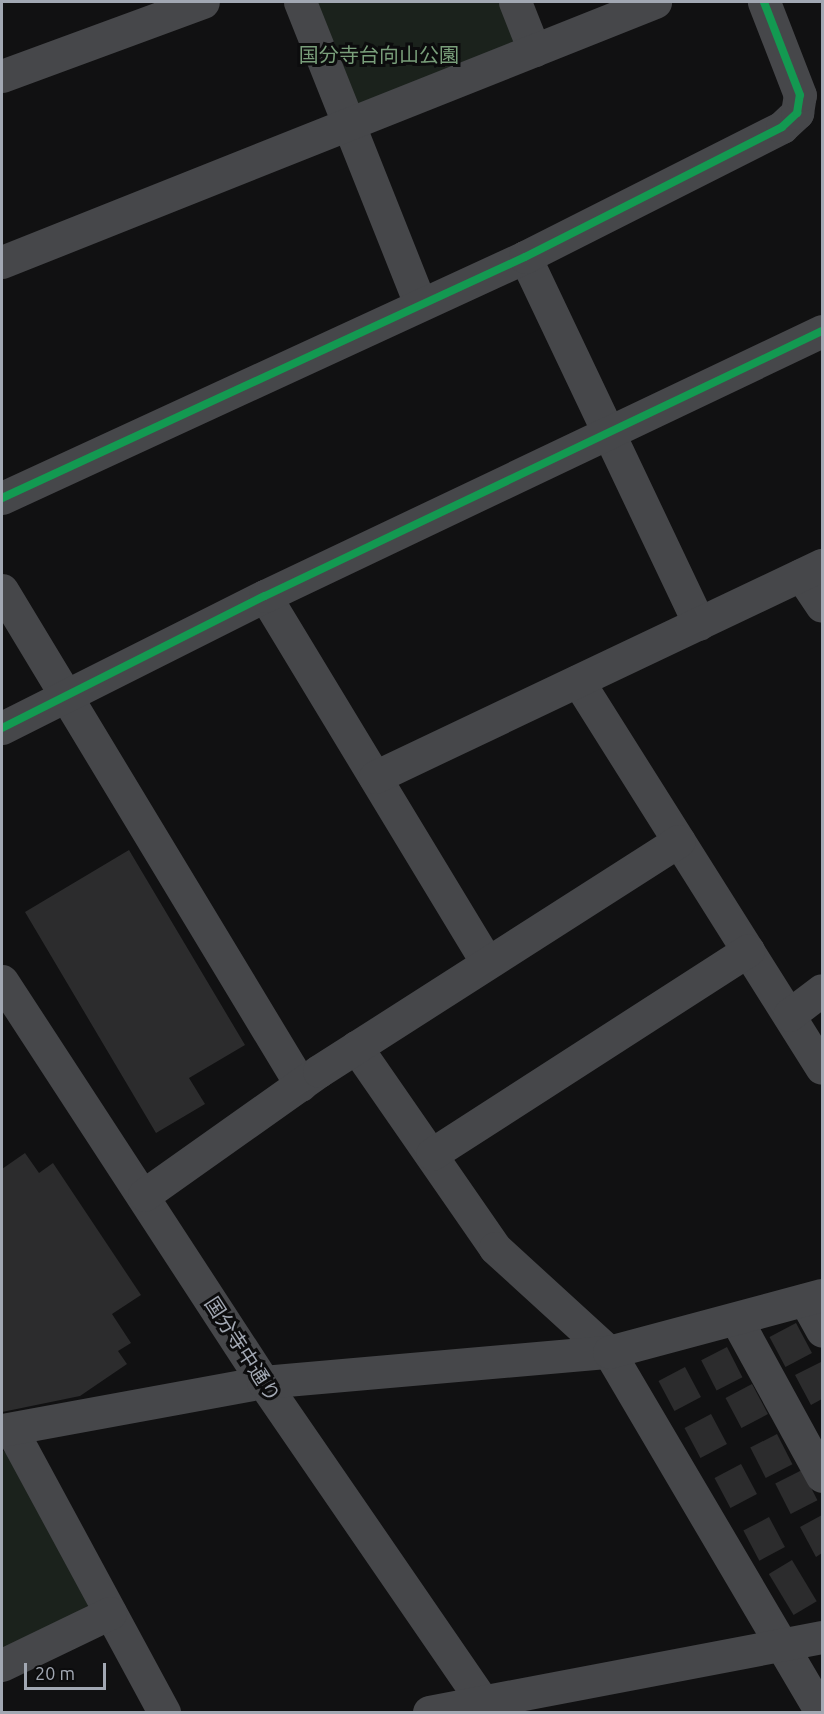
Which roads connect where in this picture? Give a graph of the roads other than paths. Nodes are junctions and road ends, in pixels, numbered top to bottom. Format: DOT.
graph roads {
  1 [pos="203,2"];
  2 [pos="300,2"];
  3 [pos="515,2"];
  4 [pos="655,2"];
  5 [pos="764,2"];
  6 [pos="534,50"];
  7 [pos="2,76"];
  8 [pos="349,124"];
  9 [pos="525,256"];
  10 [pos="2,262"];
  11 [pos="420,303"];
  12 [pos="822,331"];
  13 [pos="608,431"];
  14 [pos="2,498"];
  15 [pos="812,570"];
  16 [pos="2,590"];
  17 [pos="265,596"];
  18 [pos="822,606"];
  19 [pos="699,624"];
  20 [pos="578,681"];
  21 [pos="64,699"];
  22 [pos="2,728"];
  23 [pos="375,777"];
  24 [pos="679,840"];
  25 [pos="748,951"];
  26 [pos="487,962"];
  27 [pos="2,981"];
  28 [pos="822,990"];
  29 [pos="789,1015"];
  30 [pos="356,1047"];
  31 [pos="822,1068"];
  32 [pos="302,1084"];
  33 [pos="432,1154"];
  34 [pos="144,1196"];
  35 [pos="814,1298"];
  36 [pos="736,1319"];
  37 [pos="822,1331"];
  38 [pos="609,1352"];
  39 [pos="263,1382"];
  40 [pos="6,1429"];
  41 [pos="822,1476"];
  42 [pos="110,1614"];
  43 [pos="822,1637"];
  44 [pos="779,1645"];
  45 [pos="2,1665"];
  46 [pos="487,1708"];
  47 [pos="164,1713"];
  48 [pos="429,1713"];
  49 [pos="821,1713"];
  1 -- 7 [label="street"];
  2 -- 8 [label="street"];
  3 -- 6 [label="street"];
  4 -- 6 [label="street"];
  5 -- 9 [label="street"];
  6 -- 8 [label="street"];
  8 -- 10 [label="street"];
  8 -- 11 [label="street"];
  9 -- 11 [label="street"];
  9 -- 13 [label="street"];
  11 -- 14 [label="street"];
  12 -- 13 [label="street"];
  13 -- 17 [label="street"];
  13 -- 19 [label="street"];
  15 -- 18 [label="street"];
  15 -- 19 [label="street"];
  16 -- 21 [label="street"];
  17 -- 21 [label="street"];
  17 -- 23 [label="street"];
  19 -- 20 [label="street"];
  20 -- 23 [label="street"];
  20 -- 24 [label="street"];
  21 -- 22 [label="street"];
  21 -- 32 [label="street"];
  23 -- 26 [label="street"];
  24 -- 25 [label="street"];
  24 -- 26 [label="street"];
  25 -- 29 [label="street"];
  25 -- 33 [label="street"];
  26 -- 30 [label="street"];
  27 -- 34 [label="street, 国分寺中通り"];
  28 -- 29 [label="street"];
  29 -- 31 [label="street"];
  30 -- 32 [label="street"];
  30 -- 33 [label="street"];
  32 -- 34 [label="street"];
  33 -- 38 [label="street"];
  34 -- 39 [label="street, 国分寺中通り"];
  35 -- 36 [label="street"];
  35 -- 37 [label="street"];
  36 -- 38 [label="street"];
  36 -- 41 [label="street"];
  38 -- 39 [label="street"];
  38 -- 44 [label="street"];
  39 -- 40 [label="street"];
  39 -- 46 [label="street, 国分寺中通り"];
  40 -- 42 [label="street"];
  42 -- 45 [label="street"];
  42 -- 47 [label="street"];
  43 -- 44 [label="street"];
  44 -- 46 [label="street"];
  44 -- 49 [label="street"];
  46 -- 48 [label="street"];
}
